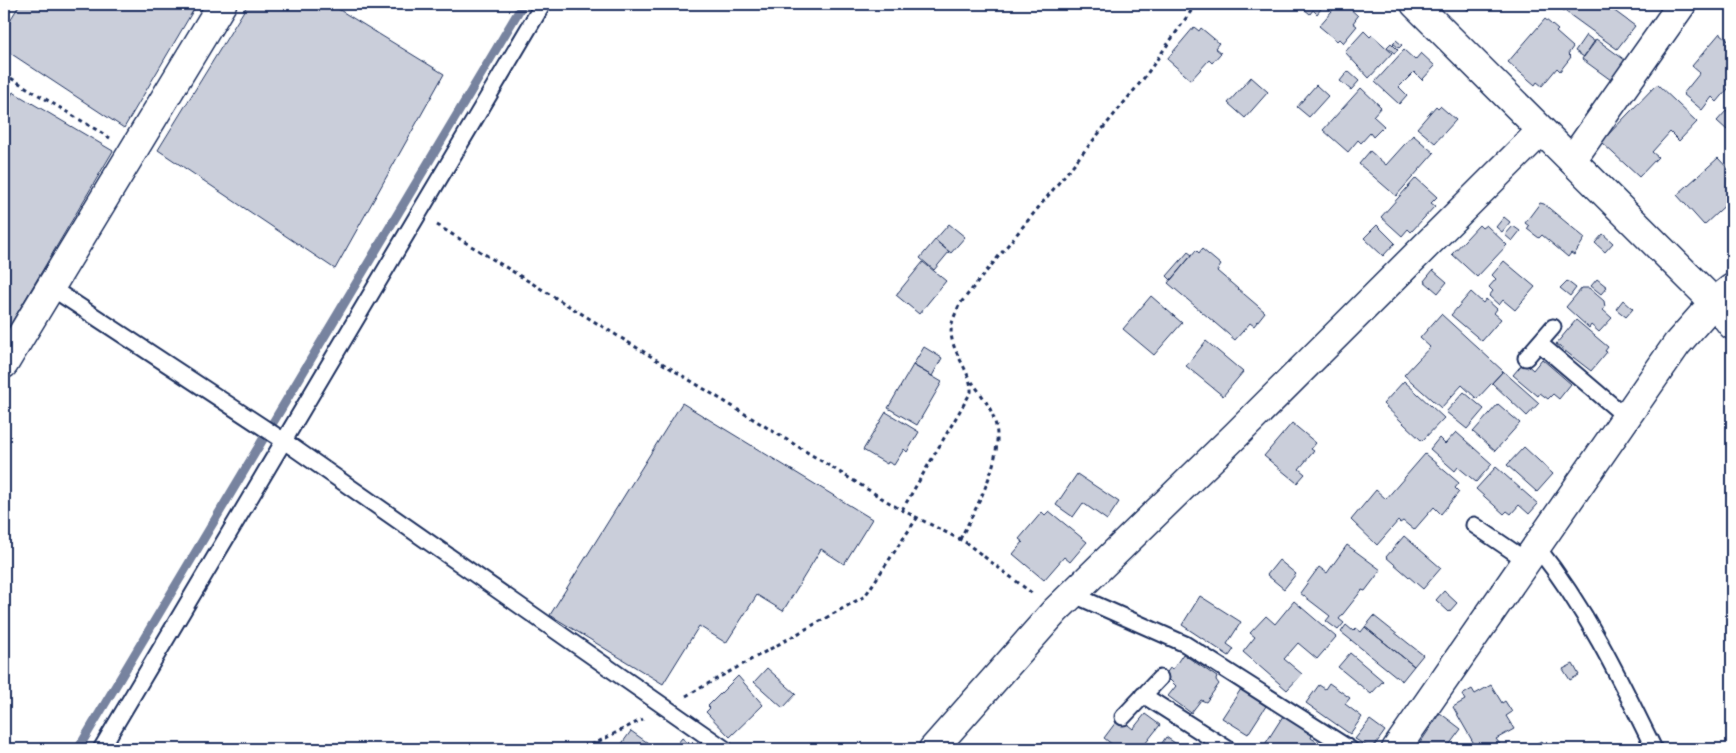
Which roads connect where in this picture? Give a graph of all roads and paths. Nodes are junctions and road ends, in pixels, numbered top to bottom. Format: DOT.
graph roads {
  1 [pos="222,4"];
  2 [pos="543,4"];
  3 [pos="1196,4"];
  4 [pos="1415,4"];
  5 [pos="1682,4"];
  6 [pos="4,74"];
  7 [pos="1541,131"];
  8 [pos="133,151"];
  9 [pos="1572,160"];
  10 [pos="418,213"];
  11 [pos="50,287"];
  12 [pos="1723,295"];
  13 [pos="1732,325"];
  14 [pos="1552,327"];
  15 [pos="1539,343"];
  16 [pos="1526,358"];
  17 [pos="4,364"];
  18 [pos="972,381"];
  19 [pos="1626,417"];
  20 [pos="280,438"];
  21 [pos="902,510"];
  22 [pos="918,518"];
  23 [pos="1474,525"];
  24 [pos="960,539"];
  25 [pos="1532,554"];
  26 [pos="1064,602"];
  27 [pos="1160,678"];
  28 [pos="1143,695"];
  29 [pos="664,708"];
  30 [pos="1123,716"];
  31 [pos="101,749"];
  32 [pos="584,749"];
  33 [pos="725,749"];
  34 [pos="933,749"];
  35 [pos="1228,749"];
  36 [pos="1350,749"];
  37 [pos="1396,749"];
  38 [pos="1654,749"];
  1 -- 8 [label="street"];
  2 -- 10 [label="lane"];
  3 -- 18 [label="path"];
  4 -- 7 [label="street"];
  5 -- 9 [label="street"];
  6 -- 8 [label="path"];
  7 -- 9 [label="street"];
  7 -- 26 [label="street"];
  8 -- 11 [label="street"];
  9 -- 12 [label="street"];
  10 -- 20 [label="lane"];
  10 -- 21 [label="path"];
  11 -- 17 [label="street"];
  11 -- 20 [label="lane"];
  12 -- 13 [label="street"];
  12 -- 19 [label="street"];
  14 -- 15 [label="lane"];
  15 -- 16 [label="lane"];
  15 -- 19 [label="lane"];
  18 -- 21 [label="path"];
  18 -- 24 [label="path"];
  19 -- 25 [label="street"];
  20 -- 29 [label="lane"];
  20 -- 31 [label="lane"];
  21 -- 22 [label="path"];
  22 -- 24 [label="path"];
  22 -- 29 [label="path"];
  23 -- 25 [label="lane"];
  24 -- 26 [label="path"];
  25 -- 37 [label="street"];
  25 -- 38 [label="lane"];
  26 -- 34 [label="street"];
  26 -- 36 [label="lane"];
  27 -- 28 [label="lane"];
  28 -- 30 [label="lane"];
  28 -- 35 [label="lane"];
  29 -- 32 [label="path"];
  29 -- 33 [label="lane"];
}
